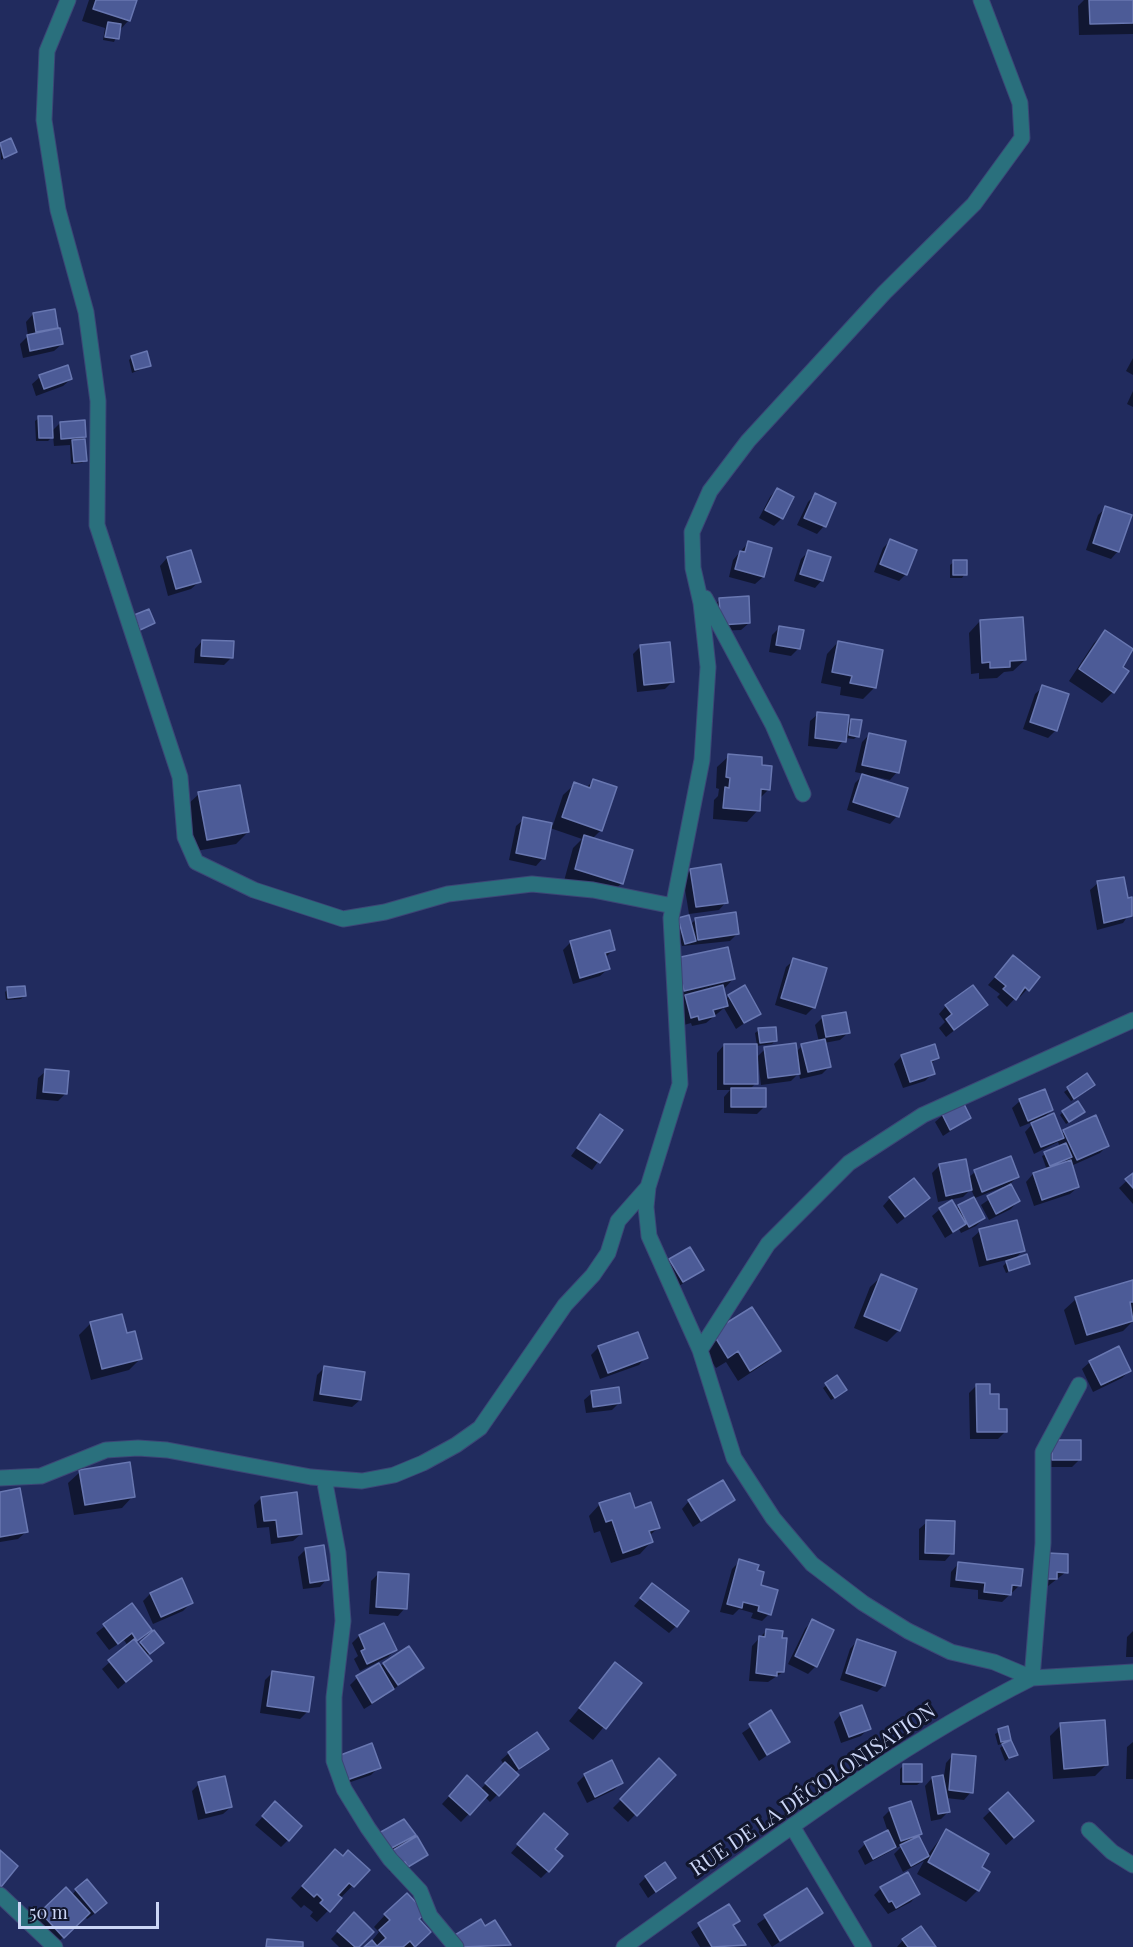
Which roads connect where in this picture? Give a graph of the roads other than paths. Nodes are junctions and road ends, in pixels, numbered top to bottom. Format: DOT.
graph roads {
  1 [pos="68,0"];
  2 [pos="981,0"];
  3 [pos="696,580"];
  4 [pos="803,794"];
  5 [pos="673,906"];
  6 [pos="1133,1020"];
  7 [pos="648,1187"];
  8 [pos="700,1350"];
  9 [pos="1079,1385"];
  10 [pos="0,1478"];
  11 [pos="324,1478"];
  12 [pos="1133,1672"];
  13 [pos="1032,1678"];
  14 [pos="792,1827"];
  15 [pos="1089,1830"];
  16 [pos="1133,1865"];
  17 [pos="0,1895"];
  18 [pos="55,1947"];
  19 [pos="456,1947"];
  20 [pos="624,1947"];
  21 [pos="864,1947"];
  1 -- 5 [label="street"];
  2 -- 3 [label="street"];
  3 -- 4 [label="street"];
  3 -- 5 [label="street"];
  5 -- 7 [label="street"];
  6 -- 8 [label="street"];
  7 -- 8 [label="street"];
  7 -- 11 [label="street"];
  8 -- 13 [label="street"];
  9 -- 13 [label="street"];
  10 -- 11 [label="street"];
  11 -- 19 [label="street"];
  12 -- 13 [label="street"];
  13 -- 14 [label="street, RUE DE LA DÉCOLONISATION"];
  14 -- 20 [label="street, RUE DE LA DÉCOLONISATION"];
  14 -- 21 [label="street"];
  15 -- 16 [label="street"];
  17 -- 18 [label="street"];
}
